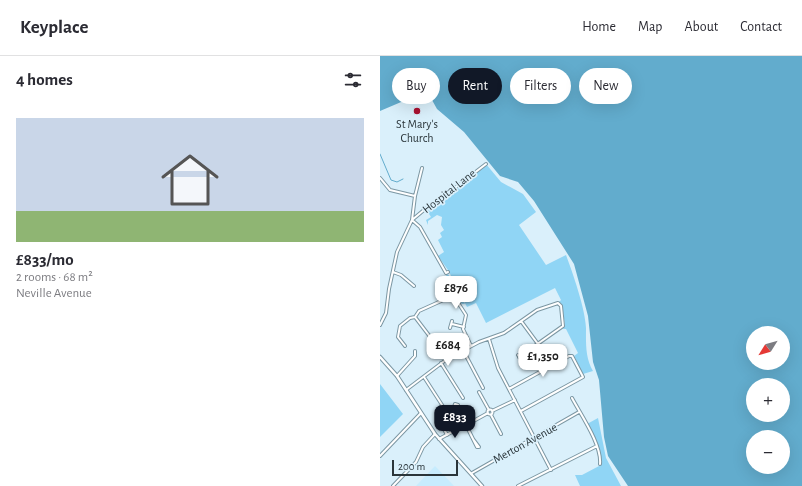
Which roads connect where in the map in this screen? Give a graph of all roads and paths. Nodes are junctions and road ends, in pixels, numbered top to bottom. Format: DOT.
graph roads {
  1 [pos="486,164"];
  2 [pos="422,168"];
  3 [pos="380,178"];
  4 [pos="415,196"];
  5 [pos="415,210"];
  6 [pos="424,210"];
  7 [pos="412,220"];
  8 [pos="393,272"];
  9 [pos="448,272"];
  10 [pos="414,286"];
  11 [pos="415,317"];
  12 [pos="521,321"];
  13 [pos="380,325"];
  14 [pos="464,327"];
  15 [pos="450,328"];
  16 [pos="489,339"];
  17 [pos="406,340"];
  18 [pos="403,343"];
  19 [pos="538,344"];
  20 [pos="404,346"];
  21 [pos="471,346"];
  22 [pos="463,350"];
  23 [pos="415,351"];
  24 [pos="380,357"];
  25 [pos="519,357"];
  26 [pos="447,359"];
  27 [pos="441,363"];
  28 [pos="397,376"];
  29 [pos="424,377"];
  30 [pos="483,388"];
  31 [pos="509,389"];
  32 [pos="406,390"];
  33 [pos="479,392"];
  34 [pos="464,398"];
  35 [pos="572,398"];
  36 [pos="514,400"];
  37 [pos="444,408"];
  38 [pos="489,410"];
  39 [pos="492,411"];
  40 [pos="520,411"];
  41 [pos="579,412"];
  42 [pos="421,413"];
  43 [pos="488,413"];
  44 [pos="460,415"];
  45 [pos="491,415"];
  46 [pos="446,421"];
  47 [pos="464,423"];
  48 [pos="468,424"];
  49 [pos="463,426"];
  50 [pos="467,427"];
  51 [pos="435,434"];
  52 [pos="501,434"];
  53 [pos="447,435"];
  54 [pos="534,438"];
  55 [pos="439,439"];
  56 [pos="473,439"];
  57 [pos="597,446"];
  58 [pos="380,456"];
  59 [pos="600,464"];
  60 [pos="551,470"];
  61 [pos="472,473"];
  62 [pos="393,486"];
  63 [pos="482,486"];
  64 [pos="518,486"];
  1 -- 6 [label="street, Hospital Lane"];
  2 -- 4 [label="street"];
  3 -- 4 [label="street"];
  4 -- 5 [label="street"];
  5 -- 6 [label="street"];
  5 -- 7 [label="street"];
  6 -- 7 [label="street, Hospital Lane"];
  7 -- 8 [label="street"];
  7 -- 9 [label="street"];
  8 -- 10 [label="street"];
  8 -- 13 [label="street"];
  11 -- 14 [label="street"];
  11 -- 18 [label="street"];
  11 -- 26 [label="street"];
  12 -- 16 [label="street"];
  12 -- 19 [label="street"];
  12 -- 19 [label="street"];
  14 -- 15 [label="street"];
  14 -- 21 [label="street"];
  16 -- 21 [label="street"];
  16 -- 31 [label="street"];
  17 -- 18 [label="street"];
  18 -- 20 [label="street"];
  19 -- 25 [label="street"];
  21 -- 22 [label="street"];
  22 -- 26 [label="street"];
  22 -- 30 [label="street"];
  23 -- 28 [label="street"];
  24 -- 28 [label="street"];
  26 -- 27 [label="street"];
  27 -- 29 [label="street"];
  27 -- 34 [label="street"];
  28 -- 32 [label="street"];
  29 -- 32 [label="street"];
  29 -- 37 [label="street"];
  31 -- 36 [label="street"];
  31 -- 40 [label="street"];
  32 -- 42 [label="street"];
  33 -- 38 [label="street"];
  35 -- 41 [label="street"];
  36 -- 39 [label="street"];
  36 -- 40 [label="street"];
  38 -- 39 [label="street"];
  38 -- 43 [label="street"];
  39 -- 45 [label="street"];
  40 -- 54 [label="street"];
  41 -- 54 [label="street, Merton Avenue"];
  41 -- 57 [label="street"];
  42 -- 51 [label="street"];
  42 -- 58 [label="street"];
  43 -- 45 [label="street"];
  43 -- 48 [label="street"];
  44 -- 44 [label="street"];
  44 -- 47 [label="street"];
  45 -- 52 [label="street"];
  46 -- 53 [label="street"];
  47 -- 48 [label="street"];
  47 -- 49 [label="street"];
  48 -- 50 [label="street"];
  49 -- 50 [label="street"];
  49 -- 53 [label="street"];
  50 -- 56 [label="street"];
  51 -- 55 [label="street"];
  51 -- 62 [label="street"];
  53 -- 55 [label="street"];
  54 -- 60 [label="street"];
  54 -- 61 [label="street, Merton Avenue"];
  55 -- 61 [label="street"];
  57 -- 59 [label="street"];
  57 -- 60 [label="street"];
  60 -- 64 [label="street"];
  61 -- 63 [label="street"];
}
